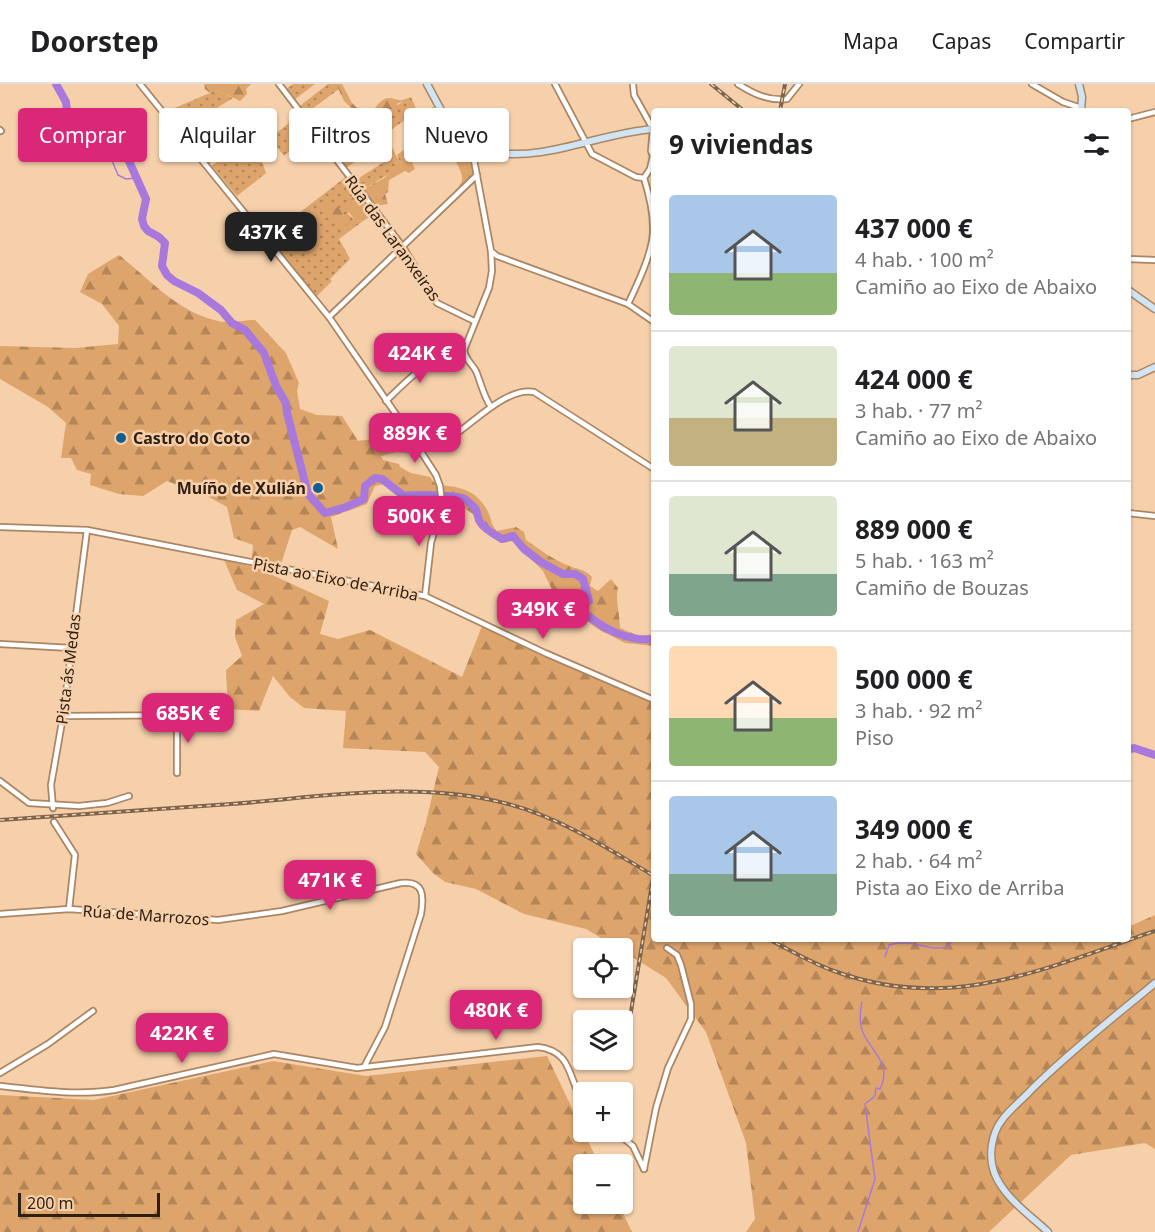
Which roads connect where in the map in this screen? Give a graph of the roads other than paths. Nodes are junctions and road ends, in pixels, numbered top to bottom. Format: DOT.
graph roads {
  1 [pos="140,84"];
  2 [pos="279,84"];
  3 [pos="427,84"];
  4 [pos="555,84"];
  5 [pos="633,84"];
  6 [pos="738,84"];
  7 [pos="799,84"];
  8 [pos="1032,84"];
  9 [pos="1079,84"];
  10 [pos="440,108"];
  11 [pos="1076,108"];
  12 [pos="1081,108"];
  13 [pos="1155,112"];
  14 [pos="1131,118"];
  15 [pos="651,125"];
  16 [pos="651,129"];
  17 [pos="586,144"];
  18 [pos="509,155"];
  19 [pos="476,162"];
  20 [pos="651,164"];
  21 [pos="477,175"];
  22 [pos="644,178"];
  23 [pos="651,217"];
  24 [pos="651,241"];
  25 [pos="403,247"];
  26 [pos="491,251"];
  27 [pos="1131,260"];
  28 [pos="1155,260"];
  29 [pos="1131,292"];
  30 [pos="628,304"];
  31 [pos="1155,309"];
  32 [pos="329,317"];
  33 [pos="651,320"];
  34 [pos="474,321"];
  35 [pos="464,351"];
  36 [pos="1155,367"];
  37 [pos="1131,375"];
  38 [pos="386,401"];
  39 [pos="491,407"];
  40 [pos="411,436"];
  41 [pos="651,467"];
  42 [pos="1131,513"];
  43 [pos="1155,516"];
  44 [pos="0,527"];
  45 [pos="87,530"];
  46 [pos="425,596"];
  47 [pos="0,644"];
  48 [pos="71,648"];
  49 [pos="651,699"];
  50 [pos="206,715"];
  51 [pos="63,716"];
  52 [pos="177,716"];
  53 [pos="177,773"];
  54 [pos="0,781"];
  55 [pos="129,796"];
  56 [pos="53,806"];
  57 [pos="54,822"];
  58 [pos="69,909"];
  59 [pos="0,914"];
  60 [pos="667,948"];
  61 [pos="1155,983"];
  62 [pos="93,1011"];
  63 [pos="364,1067"];
  64 [pos="0,1073"];
  65 [pos="574,1082"];
  66 [pos="0,1086"];
  67 [pos="628,1142"];
  68 [pos="1048,1232"];
  1 -- 32 [label="street"];
  2 -- 25 [label="street, Rúa das Laranxeiras"];
  3 -- 10 [label="street"];
  4 -- 17 [label="street"];
  5 -- 15 [label="street"];
  6 -- 7 [label="street"];
  8 -- 11 [label="street"];
  9 -- 12 [label="street"];
  13 -- 14 [label="street"];
  16 -- 17 [label="street"];
  17 -- 18 [label="street"];
  17 -- 22 [label="street"];
  19 -- 21 [label="street"];
  20 -- 22 [label="street"];
  21 -- 25 [label="street"];
  21 -- 26 [label="street"];
  22 -- 23 [label="street"];
  24 -- 30 [label="street"];
  25 -- 32 [label="street"];
  25 -- 34 [label="street, Rúa das Laranxeiras"];
  26 -- 30 [label="street"];
  26 -- 34 [label="street"];
  27 -- 28 [label="street"];
  29 -- 31 [label="street"];
  30 -- 33 [label="street"];
  32 -- 38 [label="street"];
  34 -- 35 [label="street"];
  35 -- 38 [label="street"];
  35 -- 39 [label="street"];
  36 -- 37 [label="street"];
  38 -- 40 [label="street"];
  39 -- 40 [label="street"];
  39 -- 41 [label="street"];
  40 -- 46 [label="street"];
  42 -- 43 [label="street"];
  44 -- 45 [label="street, Pista ao Eixo de Arriba"];
  45 -- 46 [label="street, Pista ao Eixo de Arriba"];
  45 -- 48 [label="street, Pista ás Medas"];
  46 -- 49 [label="street, Pista ao Eixo de Arriba"];
  47 -- 48 [label="street"];
  48 -- 51 [label="street, Pista ás Medas"];
  50 -- 52 [label="street"];
  51 -- 52 [label="street"];
  51 -- 56 [label="street, Pista ás Medas"];
  52 -- 53 [label="street"];
  54 -- 56 [label="street"];
  55 -- 56 [label="street"];
  57 -- 58 [label="street"];
  58 -- 59 [label="street, Rúa de Marrozos"];
  58 -- 63 [label="street, Rúa de Marrozos"];
  60 -- 67 [label="street"];
  61 -- 68 [label="street"];
  62 -- 64 [label="street"];
  63 -- 65 [label="street"];
  63 -- 66 [label="street"];
}
